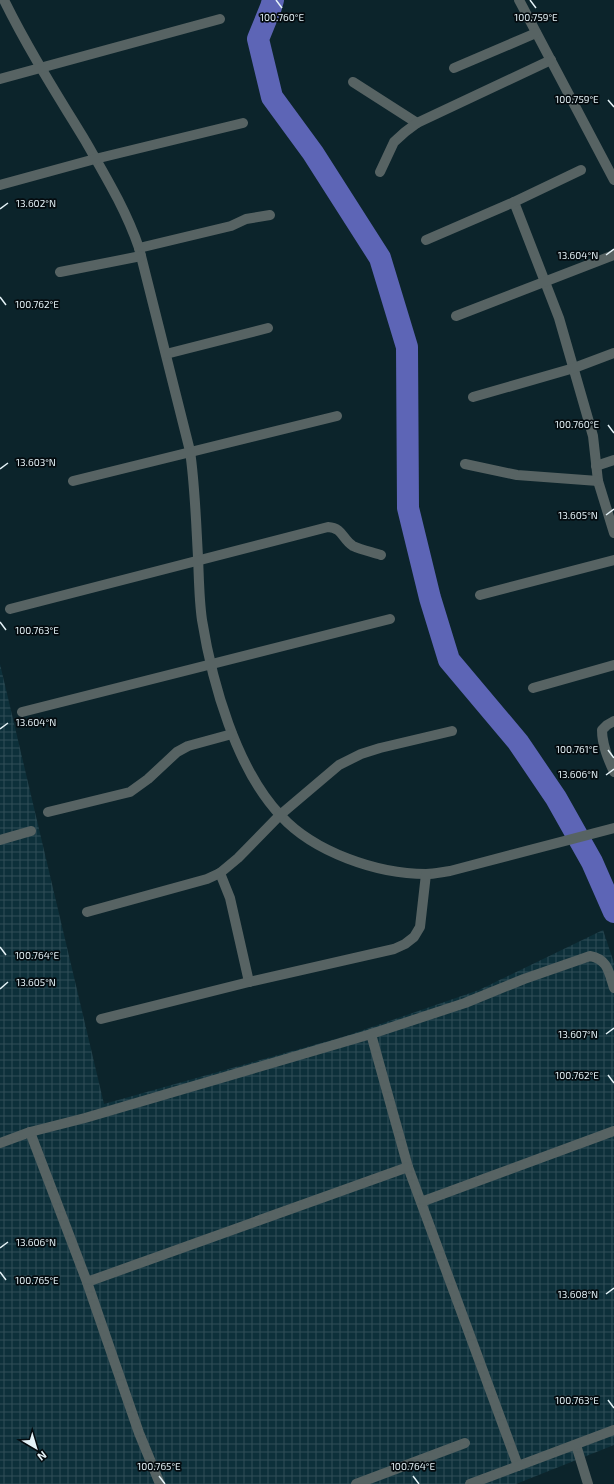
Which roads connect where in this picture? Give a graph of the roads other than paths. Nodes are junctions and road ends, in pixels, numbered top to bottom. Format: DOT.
graph roads {
  1 [pos="4,0"];
  2 [pos="519,0"];
  3 [pos="220,19"];
  4 [pos="536,33"];
  5 [pos="551,60"];
  6 [pos="41,68"];
  7 [pos="454,68"];
  8 [pos="0,79"];
  9 [pos="353,82"];
  10 [pos="243,123"];
  11 [pos="417,123"];
  12 [pos="95,159"];
  13 [pos="581,170"];
  14 [pos="380,172"];
  15 [pos="614,180"];
  16 [pos="0,185"];
  17 [pos="514,202"];
  18 [pos="270,215"];
  19 [pos="426,240"];
  20 [pos="140,252"];
  21 [pos="614,255"];
  22 [pos="60,272"];
  23 [pos="545,281"];
  24 [pos="456,316"];
  25 [pos="268,328"];
  26 [pos="614,353"];
  27 [pos="166,354"];
  28 [pos="574,368"];
  29 [pos="473,397"];
  30 [pos="337,416"];
  31 [pos="190,451"];
  32 [pos="614,460"];
  33 [pos="465,464"];
  34 [pos="596,466"];
  35 [pos="73,481"];
  36 [pos="598,482"];
  37 [pos="614,532"];
  38 [pos="381,555"];
  39 [pos="614,560"];
  40 [pos="198,561"];
  41 [pos="480,594"];
  42 [pos="10,609"];
  43 [pos="390,620"];
  44 [pos="210,664"];
  45 [pos="614,665"];
  46 [pos="533,688"];
  47 [pos="22,712"];
  48 [pos="614,721"];
  49 [pos="452,730"];
  50 [pos="232,734"];
  51 [pos="614,772"];
  52 [pos="48,812"];
  53 [pos="280,815"];
  54 [pos="614,828"];
  55 [pos="31,831"];
  56 [pos="0,840"];
  57 [pos="220,873"];
  58 [pos="426,874"];
  59 [pos="87,912"];
  60 [pos="249,982"];
  61 [pos="614,988"];
  62 [pos="101,1019"];
  63 [pos="371,1034"];
  64 [pos="614,1131"];
  65 [pos="30,1132"];
  66 [pos="0,1143"];
  67 [pos="408,1167"];
  68 [pos="421,1202"];
  69 [pos="87,1282"];
  70 [pos="614,1430"];
  71 [pos="465,1443"];
  72 [pos="576,1445"];
  73 [pos="518,1466"];
  74 [pos="160,1484"];
  75 [pos="356,1484"];
  76 [pos="470,1484"];
  77 [pos="588,1484"];
  1 -- 6 [label="street"];
  2 -- 4 [label="street"];
  3 -- 6 [label="street"];
  4 -- 5 [label="street"];
  4 -- 7 [label="street"];
  5 -- 11 [label="street"];
  5 -- 15 [label="street"];
  6 -- 8 [label="street"];
  6 -- 12 [label="street"];
  9 -- 11 [label="street"];
  10 -- 12 [label="street"];
  11 -- 14 [label="street"];
  12 -- 16 [label="street"];
  12 -- 20 [label="street"];
  13 -- 17 [label="street"];
  17 -- 19 [label="street"];
  17 -- 23 [label="street"];
  18 -- 20 [label="street"];
  20 -- 22 [label="street"];
  20 -- 27 [label="street"];
  21 -- 23 [label="street"];
  23 -- 24 [label="street"];
  23 -- 28 [label="street"];
  25 -- 27 [label="street"];
  26 -- 28 [label="street"];
  27 -- 31 [label="street"];
  28 -- 29 [label="street"];
  28 -- 34 [label="street"];
  30 -- 31 [label="street"];
  31 -- 35 [label="street"];
  31 -- 40 [label="street"];
  32 -- 34 [label="street"];
  33 -- 36 [label="street"];
  34 -- 36 [label="street"];
  36 -- 37 [label="street"];
  38 -- 40 [label="street"];
  39 -- 41 [label="street"];
  40 -- 42 [label="street"];
  40 -- 44 [label="street"];
  43 -- 44 [label="street"];
  44 -- 47 [label="street"];
  44 -- 50 [label="street"];
  45 -- 46 [label="street"];
  48 -- 51 [label="street"];
  49 -- 53 [label="street"];
  50 -- 52 [label="street"];
  50 -- 53 [label="street"];
  53 -- 57 [label="street"];
  53 -- 58 [label="street"];
  54 -- 58 [label="street"];
  55 -- 56 [label="street"];
  57 -- 59 [label="street"];
  57 -- 60 [label="street"];
  58 -- 60 [label="street"];
  60 -- 62 [label="street"];
  61 -- 63 [label="street"];
  63 -- 65 [label="street"];
  63 -- 67 [label="street"];
  64 -- 68 [label="street"];
  65 -- 66 [label="street"];
  65 -- 69 [label="street"];
  67 -- 68 [label="street"];
  67 -- 69 [label="street"];
  68 -- 73 [label="street"];
  69 -- 74 [label="street"];
  70 -- 72 [label="street"];
  71 -- 75 [label="street"];
  72 -- 73 [label="street"];
  72 -- 77 [label="street"];
  73 -- 76 [label="street"];
}
